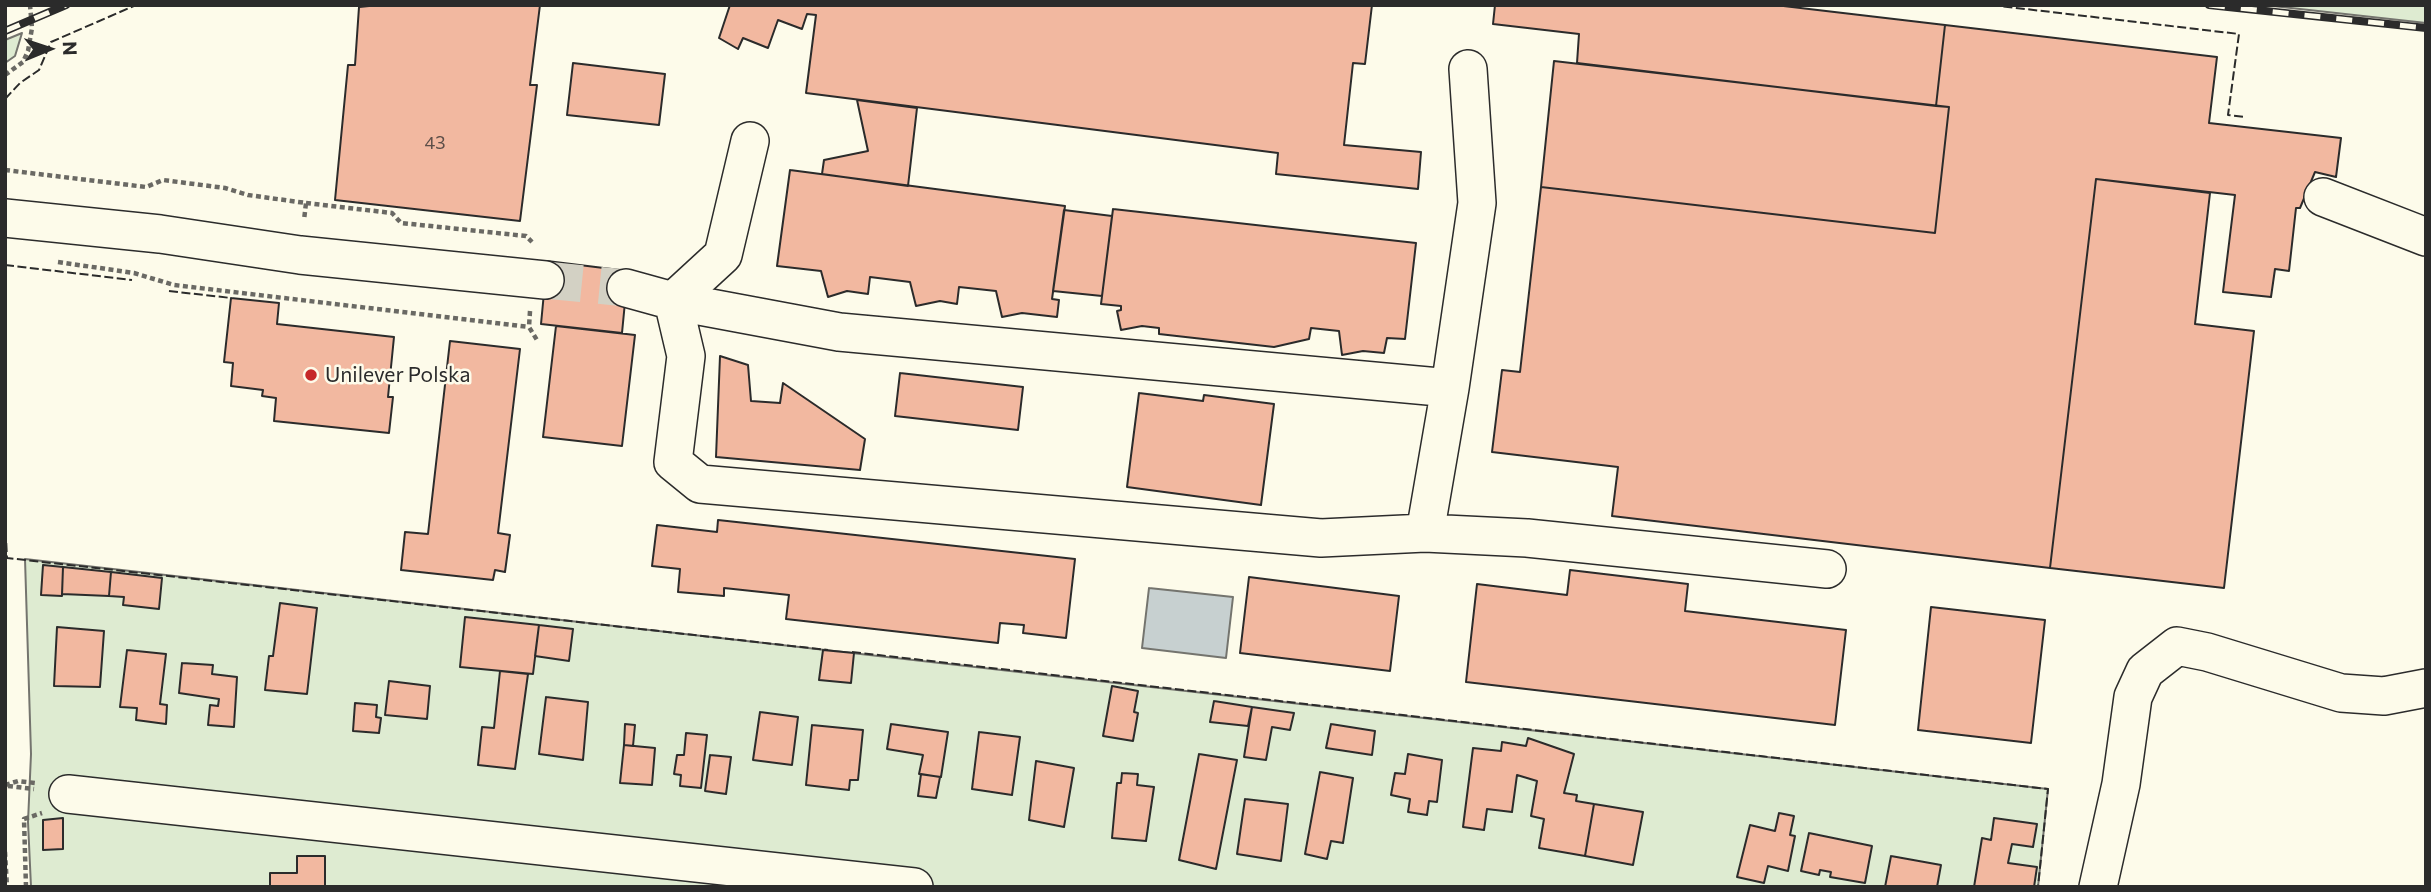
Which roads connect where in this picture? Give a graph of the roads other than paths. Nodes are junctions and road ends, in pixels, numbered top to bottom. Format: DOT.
graph roads {
  1 [pos="1468,69"];
  2 [pos="750,141"];
  3 [pos="2323,197"];
  4 [pos="5,218"];
  5 [pos="2426,237"];
  6 [pos="545,280"];
  7 [pos="626,288"];
  8 [pos="673,301"];
  9 [pos="1450,388"];
  10 [pos="1425,533"];
  11 [pos="1826,569"];
  12 [pos="2426,688"];
  13 [pos="68,794"];
  14 [pos="914,887"];
  15 [pos="2098,887"];
  1 -- 9 [label="street"];
  2 -- 8 [label="street"];
  3 -- 5 [label="street"];
  4 -- 6 [label="street"];
  7 -- 8 [label="street"];
  8 -- 9 [label="street"];
  8 -- 10 [label="street"];
  9 -- 10 [label="street"];
  10 -- 11 [label="street"];
  12 -- 15 [label="street"];
  13 -- 14 [label="street"];
}
